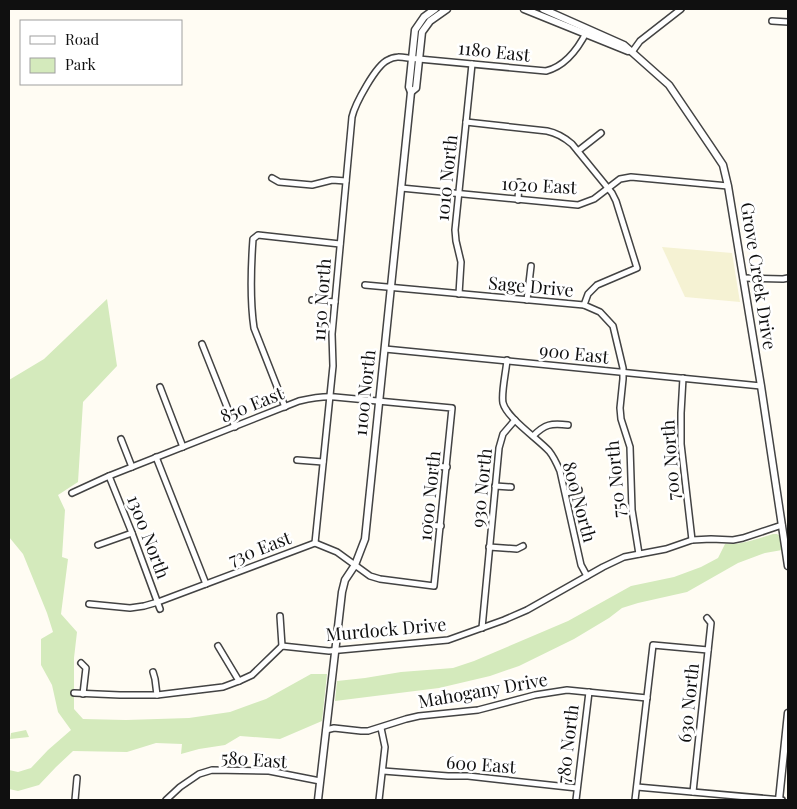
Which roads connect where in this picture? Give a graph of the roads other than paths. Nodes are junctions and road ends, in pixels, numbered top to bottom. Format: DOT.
graph roads {
  1 [pos="435,9"];
  2 [pos="446,9"];
  3 [pos="524,9"];
  4 [pos="543,9"];
  5 [pos="680,9"];
  6 [pos="772,21"];
  7 [pos="788,22"];
  8 [pos="587,31"];
  9 [pos="632,52"];
  10 [pos="416,59"];
  11 [pos="472,64"];
  12 [pos="380,66"];
  13 [pos="466,122"];
  14 [pos="601,133"];
  15 [pos="578,151"];
  16 [pos="272,178"];
  17 [pos="346,181"];
  18 [pos="519,182"];
  19 [pos="728,186"];
  20 [pos="401,188"];
  21 [pos="608,188"];
  22 [pos="459,194"];
  23 [pos="518,200"];
  24 [pos="340,244"];
  25 [pos="530,266"];
  26 [pos="743,278"];
  27 [pos="788,278"];
  28 [pos="365,285"];
  29 [pos="391,288"];
  30 [pos="459,294"];
  31 [pos="312,300"];
  32 [pos="527,300"];
  33 [pos="335,302"];
  34 [pos="584,306"];
  35 [pos="202,344"];
  36 [pos="385,349"];
  37 [pos="507,360"];
  38 [pos="624,373"];
  39 [pos="682,378"];
  40 [pos="761,386"];
  41 [pos="160,387"];
  42 [pos="330,397"];
  43 [pos="380,401"];
  44 [pos="285,407"];
  45 [pos="452,408"];
  46 [pos="515,420"];
  47 [pos="568,425"];
  48 [pos="235,426"];
  49 [pos="533,436"];
  50 [pos="121,439"];
  51 [pos="183,447"];
  52 [pos="156,458"];
  53 [pos="297,460"];
  54 [pos="323,462"];
  55 [pos="432,466"];
  56 [pos="132,467"];
  57 [pos="446,467"];
  58 [pos="109,476"];
  59 [pos="495,486"];
  60 [pos="511,487"];
  61 [pos="578,490"];
  62 [pos="72,493"];
  63 [pos="566,493"];
  64 [pos="426,525"];
  65 [pos="782,525"];
  66 [pos="441,526"];
  67 [pos="132,533"];
  68 [pos="692,540"];
  69 [pos="315,543"];
  70 [pos="98,545"];
  71 [pos="523,546"];
  72 [pos="489,547"];
  73 [pos="639,554"];
  74 [pos="354,565"];
  75 [pos="788,566"];
  76 [pos="587,576"];
  77 [pos="206,584"];
  78 [pos="434,586"];
  79 [pos="158,602"];
  80 [pos="89,604"];
  81 [pos="160,609"];
  82 [pos="280,616"];
  83 [pos="706,618"];
  84 [pos="482,628"];
  85 [pos="218,646"];
  86 [pos="282,646"];
  87 [pos="335,650"];
  88 [pos="708,650"];
  89 [pos="82,663"];
  90 [pos="153,672"];
  91 [pos="239,682"];
  92 [pos="589,692"];
  93 [pos="74,693"];
  94 [pos="83,694"];
  95 [pos="157,695"];
  96 [pos="647,698"];
  97 [pos="788,713"];
  98 [pos="381,728"];
  99 [pos="326,730"];
  100 [pos="383,771"];
  101 [pos="77,778"];
  102 [pos="320,781"];
  103 [pos="637,787"];
  104 [pos="577,788"];
  105 [pos="693,792"];
  106 [pos="74,800"];
  107 [pos="166,800"];
  108 [pos="318,800"];
  109 [pos="379,800"];
  110 [pos="576,800"];
  111 [pos="635,800"];
  112 [pos="780,800"];
  1 -- 10 [label="street, 1100 North"];
  2 -- 10 [label="street, 1100 North"];
  3 -- 8 [label="street, Grove Creek Drive"];
  4 -- 8 [label="street, Grove Creek Drive"];
  5 -- 9 [label="street"];
  6 -- 7 [label="street"];
  8 -- 9 [label="street, Grove Creek Drive"];
  8 -- 11 [label="street, 1180 East"];
  9 -- 19 [label="street, Grove Creek Drive"];
  10 -- 11 [label="street, 1180 East"];
  10 -- 12 [label="street, 1180 East"];
  10 -- 20 [label="street, 1100 North"];
  11 -- 13 [label="street, 1010 North"];
  12 -- 17 [label="street, 1150 North"];
  13 -- 15 [label="street"];
  13 -- 22 [label="street, 1010 North"];
  14 -- 15 [label="street"];
  15 -- 21 [label="street"];
  16 -- 17 [label="street"];
  17 -- 24 [label="street, 1150 North"];
  18 -- 23 [label="street"];
  19 -- 21 [label="street, 1020 East"];
  19 -- 26 [label="street, Grove Creek Drive"];
  20 -- 22 [label="street, 1020 East"];
  20 -- 29 [label="street, 1100 North"];
  21 -- 23 [label="street, 1020 East"];
  21 -- 34 [label="street"];
  22 -- 23 [label="street, 1020 East"];
  22 -- 30 [label="street, 1010 North"];
  24 -- 33 [label="street, 1150 North"];
  24 -- 44 [label="street"];
  25 -- 32 [label="street"];
  26 -- 27 [label="street"];
  26 -- 40 [label="street, Grove Creek Drive"];
  28 -- 29 [label="street, Sage Drive"];
  29 -- 30 [label="street, Sage Drive"];
  29 -- 36 [label="street, 1100 North"];
  30 -- 32 [label="street, Sage Drive"];
  31 -- 33 [label="street"];
  32 -- 34 [label="street, Sage Drive"];
  33 -- 42 [label="street, 1150 North"];
  34 -- 38 [label="street, Sage Drive"];
  35 -- 48 [label="street"];
  36 -- 37 [label="street, 900 East"];
  36 -- 43 [label="street, 1100 North"];
  37 -- 38 [label="street, 900 East"];
  37 -- 46 [label="street"];
  38 -- 39 [label="street, 900 East"];
  38 -- 73 [label="street, 750 North"];
  39 -- 40 [label="street, 900 East"];
  39 -- 68 [label="street, 700 North"];
  40 -- 65 [label="street, Grove Creek Drive"];
  41 -- 51 [label="street"];
  42 -- 43 [label="street, 850 East"];
  42 -- 44 [label="street, 850 East"];
  42 -- 54 [label="street, 1150 North"];
  43 -- 45 [label="street, 850 East"];
  43 -- 74 [label="street, 1100 North"];
  44 -- 48 [label="street, 850 East"];
  45 -- 57 [label="street, 1000 North"];
  46 -- 49 [label="street, 800 North"];
  46 -- 59 [label="street, 930 North"];
  47 -- 49 [label="street"];
  48 -- 51 [label="street, 850 East"];
  49 -- 63 [label="street, 800 North"];
  50 -- 56 [label="street"];
  51 -- 52 [label="street, 850 East"];
  52 -- 56 [label="street, 850 East"];
  52 -- 77 [label="street"];
  53 -- 54 [label="street"];
  54 -- 69 [label="street, 1150 North"];
  55 -- 57 [label="street"];
  56 -- 58 [label="street, 850 East"];
  57 -- 66 [label="street, 1000 North"];
  58 -- 62 [label="street, 850 East"];
  58 -- 67 [label="street, 1300 North"];
  59 -- 60 [label="street"];
  59 -- 72 [label="street, 930 North"];
  61 -- 63 [label="street"];
  63 -- 76 [label="street, 800 North"];
  64 -- 66 [label="street"];
  65 -- 68 [label="street, Murdock Drive"];
  65 -- 75 [label="street, Grove Creek Drive"];
  66 -- 78 [label="street, 1000 North"];
  67 -- 70 [label="street"];
  67 -- 79 [label="street, 1300 North"];
  68 -- 73 [label="street, Murdock Drive"];
  69 -- 74 [label="street, 730 East"];
  69 -- 77 [label="street, 730 East"];
  71 -- 72 [label="street"];
  72 -- 84 [label="street, 930 North"];
  73 -- 76 [label="street, Murdock Drive"];
  74 -- 78 [label="street, 730 East"];
  74 -- 87 [label="street, 1100 North"];
  76 -- 84 [label="street, Murdock Drive"];
  77 -- 79 [label="street, 730 East"];
  79 -- 80 [label="street, 730 East"];
  79 -- 81 [label="street, 1300 North"];
  82 -- 86 [label="street"];
  83 -- 88 [label="street, 630 North"];
  84 -- 87 [label="street, Murdock Drive"];
  85 -- 91 [label="street"];
  86 -- 87 [label="street, Murdock Drive"];
  86 -- 91 [label="street"];
  87 -- 99 [label="street, 1100 North"];
  88 -- 96 [label="street"];
  88 -- 105 [label="street, 630 North"];
  89 -- 94 [label="street"];
  90 -- 95 [label="street"];
  91 -- 95 [label="street"];
  92 -- 96 [label="street, Mahogany Drive"];
  92 -- 98 [label="street, Mahogany Drive"];
  92 -- 104 [label="street, 780 North"];
  93 -- 94 [label="street"];
  94 -- 95 [label="street"];
  96 -- 103 [label="street"];
  97 -- 112 [label="street"];
  98 -- 99 [label="street, Mahogany Drive"];
  98 -- 100 [label="street"];
  99 -- 102 [label="street, 1100 North"];
  100 -- 104 [label="street, 600 East"];
  100 -- 109 [label="street"];
  101 -- 106 [label="street"];
  102 -- 107 [label="street, 580 East"];
  102 -- 108 [label="street, 1100 North"];
  103 -- 105 [label="street"];
  103 -- 111 [label="street"];
  104 -- 110 [label="street, 780 North"];
  105 -- 112 [label="street"];
}
